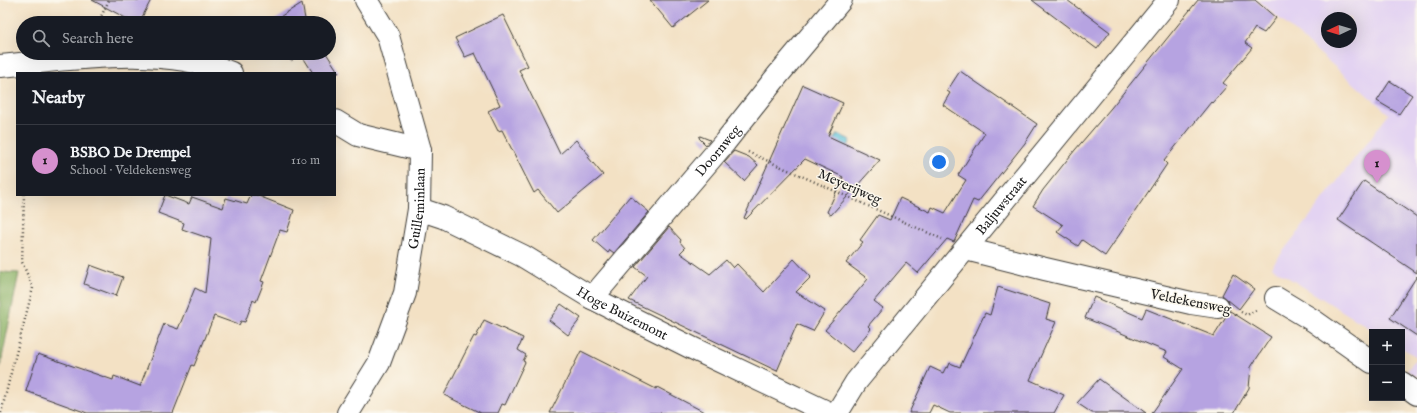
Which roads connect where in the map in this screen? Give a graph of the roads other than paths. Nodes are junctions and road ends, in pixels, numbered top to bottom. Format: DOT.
graph roads {
  1 [pos="366,0"];
  2 [pos="841,0"];
  3 [pos="1169,0"];
  4 [pos="68,60"];
  5 [pos="192,60"];
  6 [pos="0,66"];
  7 [pos="228,72"];
  8 [pos="336,123"];
  9 [pos="420,150"];
  10 [pos="419,209"];
  11 [pos="966,249"];
  12 [pos="592,298"];
  13 [pos="1276,298"];
  14 [pos="1218,307"];
  15 [pos="1369,360"];
  16 [pos="1405,385"];
  17 [pos="1417,394"];
  18 [pos="348,413"];
  19 [pos="829,413"];
  20 [pos="838,413"];
  1 -- 9 [label="street, Guilleminlaan"];
  2 -- 12 [label="street, Doornweg"];
  3 -- 11 [label="street, Baljuwstraat"];
  4 -- 6 [label="street"];
  5 -- 7 [label="street"];
  8 -- 9 [label="street"];
  9 -- 10 [label="street, Guilleminlaan"];
  10 -- 12 [label="street, Hoge Buizemont"];
  10 -- 18 [label="street, Guilleminlaan"];
  11 -- 14 [label="street, Veldekensweg"];
  11 -- 20 [label="street, Baljuwstraat"];
  12 -- 19 [label="street, Hoge Buizemont"];
  13 -- 15 [label="street"];
  16 -- 17 [label="street"];
}
